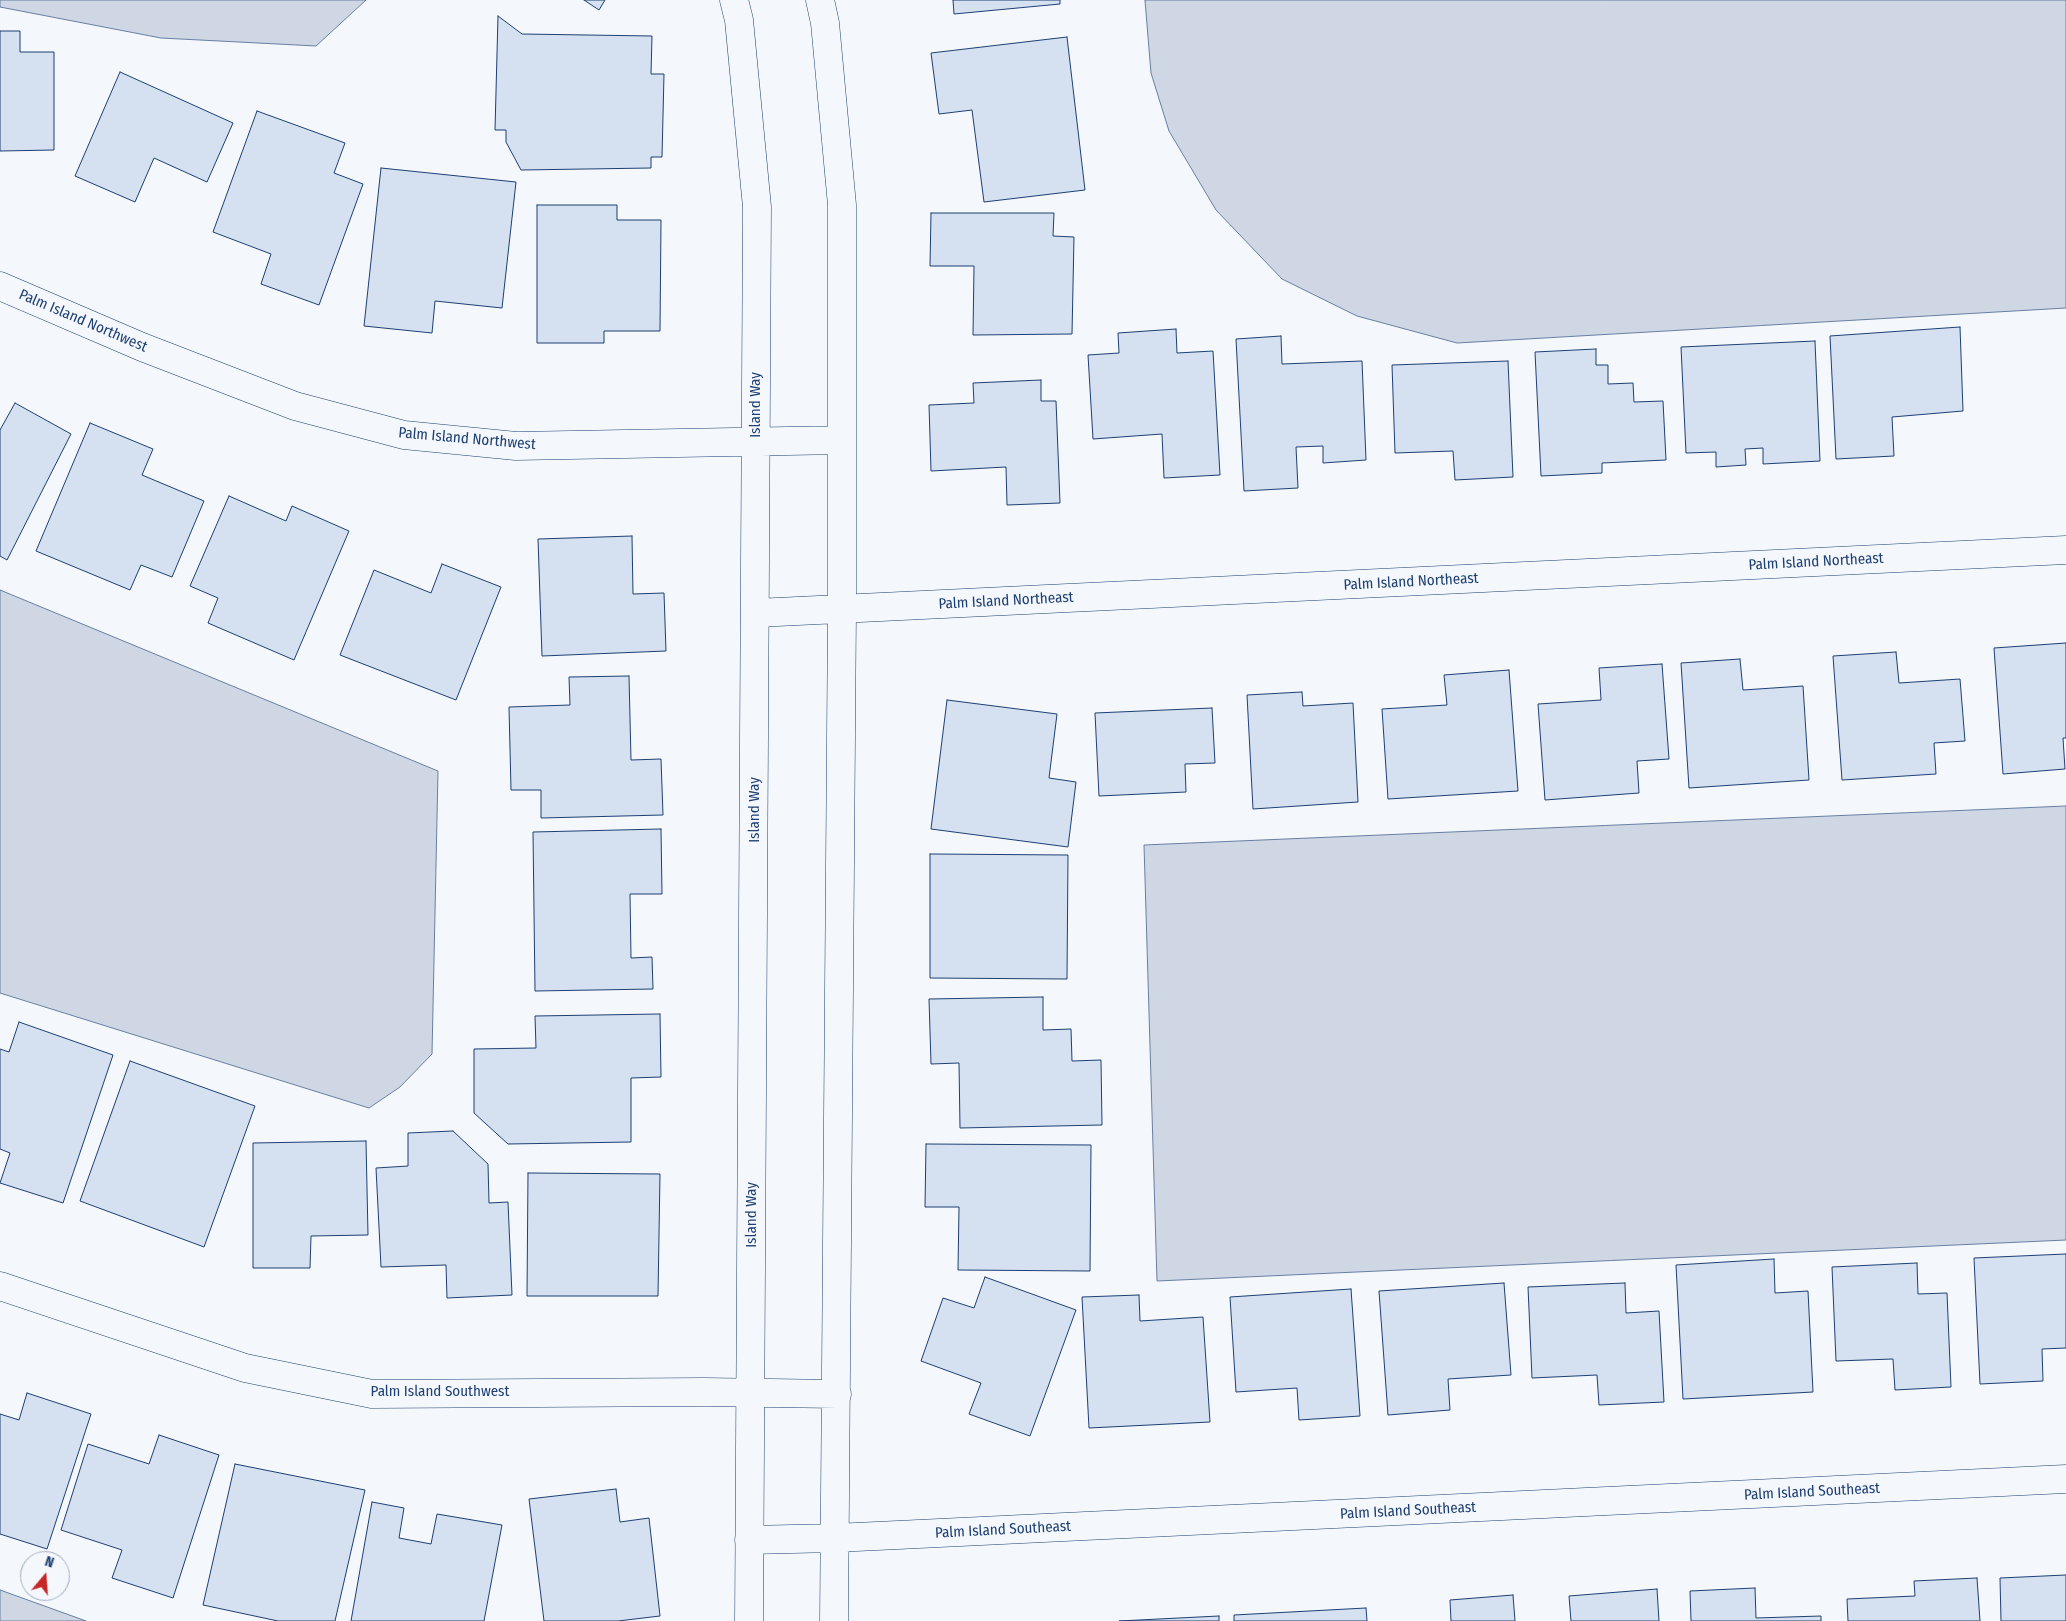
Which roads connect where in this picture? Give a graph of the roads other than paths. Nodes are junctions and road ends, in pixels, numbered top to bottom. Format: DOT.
graph roads {
  1 [pos="734,0"];
  2 [pos="820,0"];
  3 [pos="0,286"];
  4 [pos="842,440"];
  5 [pos="756,442"];
  6 [pos="2066,550"];
  7 [pos="842,610"];
  8 [pos="756,613"];
  9 [pos="0,1286"];
  10 [pos="751,1392"];
  11 [pos="837,1394"];
  12 [pos="2066,1479"];
  13 [pos="834,1538"];
  14 [pos="750,1540"];
  15 [pos="749,1621"];
  16 [pos="834,1621"];
  1 -- 5 [label="street, Island Way"];
  2 -- 4 [label="street"];
  3 -- 5 [label="street, Palm Island Northwest"];
  4 -- 5 [label="street, Palm Island Northwest"];
  4 -- 7 [label="street"];
  5 -- 8 [label="street, Island Way"];
  6 -- 7 [label="street, Palm Island Northeast"];
  7 -- 8 [label="street, Palm Island Northeast"];
  7 -- 11 [label="street"];
  8 -- 10 [label="street, Island Way"];
  9 -- 10 [label="street, Palm Island Southwest"];
  10 -- 11 [label="street, Palm Island Southwest"];
  10 -- 14 [label="street, Island Way"];
  11 -- 13 [label="street"];
  12 -- 13 [label="street, Palm Island Southeast"];
  13 -- 14 [label="street, Palm Island Southeast"];
  13 -- 16 [label="street"];
  14 -- 15 [label="street, Island Way"];
}
